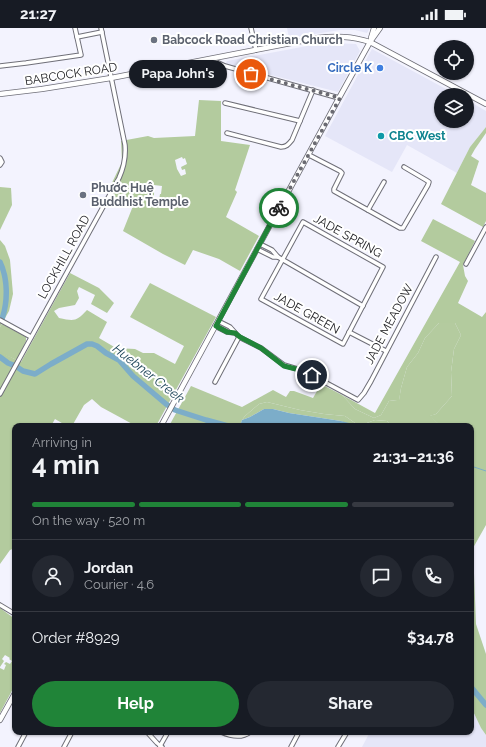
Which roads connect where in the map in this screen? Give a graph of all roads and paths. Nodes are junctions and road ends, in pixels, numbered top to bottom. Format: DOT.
graph roads {
  1 [pos="76,28"];
  2 [pos="251,28"];
  3 [pos="374,28"];
  4 [pos="380,28"];
  5 [pos="102,30"];
  6 [pos="77,37"];
  7 [pos="370,42"];
  8 [pos="256,50"];
  9 [pos="210,59"];
  10 [pos="0,66"];
  11 [pos="111,78"];
  12 [pos="313,90"];
  13 [pos="0,94"];
  14 [pos="340,98"];
  15 [pos="225,103"];
  16 [pos="486,104"];
  17 [pos="300,121"];
  18 [pos="227,132"];
  19 [pos="309,155"];
  20 [pos="0,158"];
  21 [pos="0,166"];
  22 [pos="404,167"];
  23 [pos="384,182"];
  24 [pos="368,210"];
  25 [pos="486,227"];
  26 [pos="260,244"];
  27 [pos="257,249"];
  28 [pos="270,249"];
  29 [pos="267,254"];
  30 [pos="436,257"];
  31 [pos="278,258"];
  32 [pos="282,260"];
  33 [pos="466,264"];
  34 [pos="363,306"];
  35 [pos="0,320"];
  36 [pos="218,321"];
  37 [pos="216,326"];
  38 [pos="228,326"];
  39 [pos="225,331"];
  40 [pos="349,332"];
  41 [pos="235,333"];
  42 [pos="31,337"];
  43 [pos="240,337"];
  44 [pos="386,351"];
  45 [pos="215,382"];
  46 [pos="0,394"];
  47 [pos="163,423"];
  48 [pos="0,605"];
  49 [pos="12,612"];
  50 [pos="12,698"];
  51 [pos="0,720"];
  52 [pos="24,735"];
  53 [pos="70,735"];
  54 [pos="150,735"];
  55 [pos="166,735"];
  56 [pos="233,735"];
  57 [pos="245,735"];
  58 [pos="297,735"];
  59 [pos="345,735"];
  60 [pos="161,746"];
  61 [pos="18,747"];
  62 [pos="64,747"];
  63 [pos="291,747"];
  64 [pos="338,747"];
  1 -- 6 [label="street"];
  2 -- 8 [label="street"];
  3 -- 7 [label="main road"];
  4 -- 7 [label="main road"];
  5 -- 6 [label="street"];
  5 -- 11 [label="street, LOCKHILL ROAD"];
  6 -- 10 [label="street"];
  7 -- 8 [label="main road, BABCOCK ROAD"];
  7 -- 14 [label="main road"];
  7 -- 16 [label="main road, BABCOCK ROAD"];
  8 -- 9 [label="main road, BABCOCK ROAD"];
  9 -- 11 [label="main road, BABCOCK ROAD"];
  9 -- 12 [label="street"];
  11 -- 13 [label="main road, BABCOCK ROAD"];
  11 -- 42 [label="street, LOCKHILL ROAD"];
  12 -- 14 [label="street"];
  12 -- 17 [label="street"];
  14 -- 19 [label="main road"];
  15 -- 17 [label="street"];
  17 -- 18 [label="street"];
  19 -- 24 [label="street"];
  19 -- 26 [label="main road"];
  20 -- 21 [label="street"];
  22 -- 24 [label="street"];
  23 -- 24 [label="street"];
  25 -- 33 [label="street"];
  26 -- 27 [label="main road"];
  26 -- 28 [label="street"];
  27 -- 29 [label="street"];
  27 -- 36 [label="main road"];
  28 -- 29 [label="street"];
  28 -- 31 [label="street"];
  29 -- 31 [label="street"];
  30 -- 44 [label="street, JADE MEADOW"];
  31 -- 32 [label="street"];
  32 -- 34 [label="street"];
  32 -- 34 [label="street, JADE SPRING"];
  32 -- 40 [label="street, JADE GREEN"];
  34 -- 40 [label="street"];
  35 -- 42 [label="street"];
  36 -- 37 [label="main road"];
  36 -- 38 [label="street"];
  37 -- 39 [label="street"];
  37 -- 47 [label="main road"];
  38 -- 39 [label="street"];
  38 -- 41 [label="street"];
  39 -- 41 [label="street"];
  40 -- 44 [label="street"];
  41 -- 43 [label="street"];
  42 -- 46 [label="street, LOCKHILL ROAD"];
  43 -- 44 [label="street, JADE MEADOW"];
  43 -- 45 [label="street"];
  48 -- 49 [label="street"];
  50 -- 51 [label="main road"];
  52 -- 61 [label="street"];
  53 -- 62 [label="street"];
  54 -- 60 [label="street"];
  55 -- 60 [label="street"];
  56 -- 57 [label="street"];
  58 -- 63 [label="street"];
  59 -- 64 [label="street"];
}
